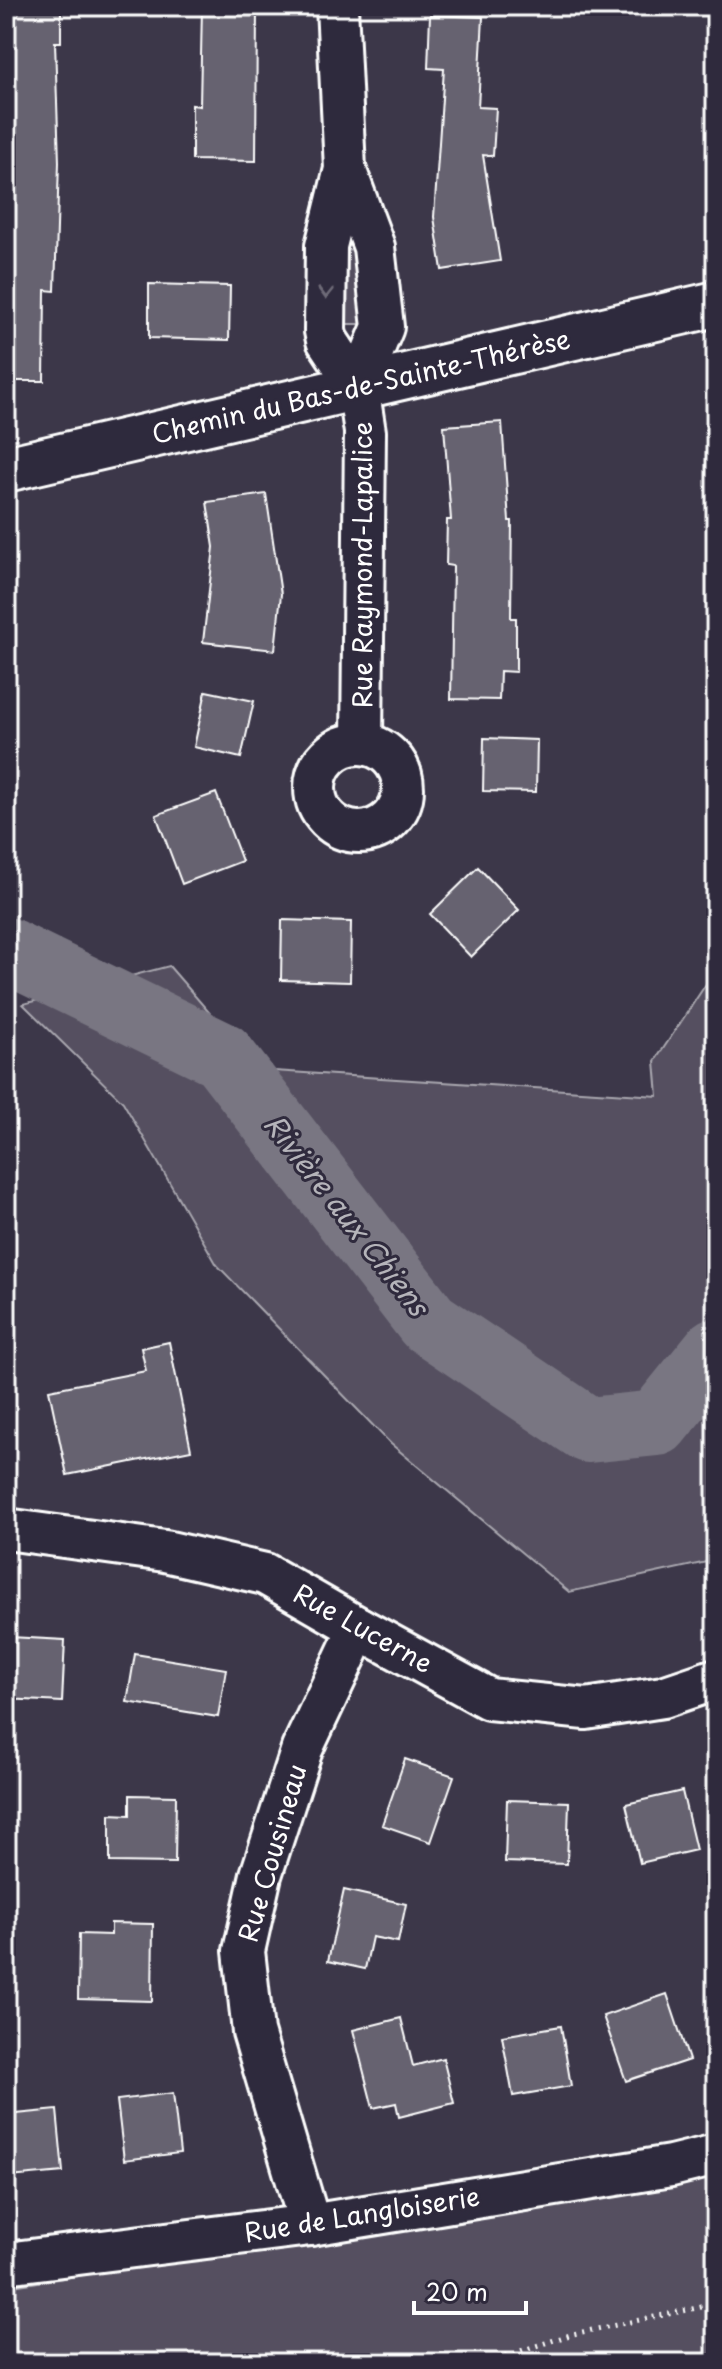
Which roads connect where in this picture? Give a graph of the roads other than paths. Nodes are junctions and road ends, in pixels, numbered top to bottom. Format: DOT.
graph roads {
  1 [pos="337,6"];
  2 [pos="345,169"];
  3 [pos="716,304"];
  4 [pos="358,387"];
  5 [pos="6,469"];
  6 [pos="362,744"];
  7 [pos="6,1529"];
  8 [pos="359,1628"];
  9 [pos="716,1679"];
  10 [pos="716,2155"];
  11 [pos="310,2225"];
  12 [pos="6,2263"];
  1 -- 2 [label="street, Rue Raymond-Lapalice"];
  2 -- 4 [label="street, Rue Raymond-Lapalice"];
  2 -- 4 [label="street, Rue Raymond-Lapalice, one-way"];
  3 -- 4 [label="street, Chemin du Bas-de-Sainte-Thérèse"];
  4 -- 5 [label="street, Chemin du Bas-de-Sainte-Thérèse"];
  4 -- 6 [label="street, Rue Raymond-Lapalice"];
  7 -- 8 [label="street, Rue Lucerne"];
  8 -- 9 [label="street, Rue Lucerne"];
  8 -- 11 [label="street, Rue Cousineau"];
  10 -- 11 [label="street, Rue de Langloiserie"];
  11 -- 12 [label="street, Rue de Langloiserie"];
}
